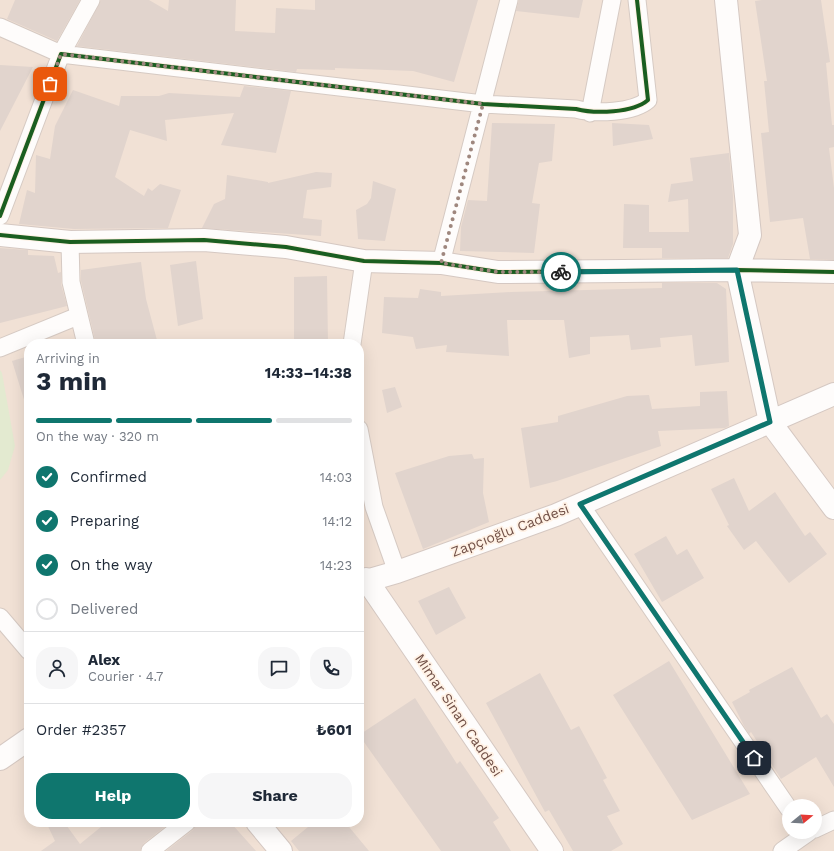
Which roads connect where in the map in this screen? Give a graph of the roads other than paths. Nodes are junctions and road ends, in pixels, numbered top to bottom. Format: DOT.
graph roads {
  1 [pos="90,0"];
  2 [pos="509,0"];
  3 [pos="612,0"];
  4 [pos="637,0"];
  5 [pos="726,0"];
  6 [pos="0,27"];
  7 [pos="61,54"];
  8 [pos="483,104"];
  9 [pos="590,113"];
  10 [pos="0,216"];
  11 [pos="0,235"];
  12 [pos="70,242"];
  13 [pos="364,261"];
  14 [pos="441,263"];
  15 [pos="737,270"];
  16 [pos="834,272"];
  17 [pos="78,316"];
  18 [pos="85,339"];
  19 [pos="353,339"];
  20 [pos="0,348"];
  21 [pos="834,394"];
  22 [pos="770,422"];
  23 [pos="364,455"];
  24 [pos="580,504"];
  25 [pos="834,508"];
  26 [pos="397,572"];
  27 [pos="364,581"];
  28 [pos="364,582"];
  29 [pos="0,617"];
  30 [pos="24,645"];
  31 [pos="24,742"];
  32 [pos="0,759"];
  33 [pos="782,799"];
  34 [pos="834,820"];
  35 [pos="822,826"];
  36 [pos="181,827"];
  37 [pos="262,827"];
  38 [pos="798,839"];
  39 [pos="150,851"];
  40 [pos="281,851"];
  41 [pos="552,851"];
  42 [pos="782,851"];
  1 -- 7 [label="street"];
  2 -- 8 [label="street"];
  3 -- 9 [label="street"];
  4 -- 9 [label="street"];
  5 -- 15 [label="street"];
  6 -- 7 [label="street"];
  7 -- 8 [label="street"];
  7 -- 10 [label="street"];
  8 -- 9 [label="street"];
  8 -- 14 [label="street"];
  11 -- 12 [label="street"];
  12 -- 13 [label="street"];
  12 -- 17 [label="street"];
  13 -- 14 [label="street"];
  13 -- 19 [label="street"];
  14 -- 15 [label="street"];
  15 -- 16 [label="street"];
  15 -- 22 [label="street"];
  17 -- 18 [label="street"];
  17 -- 20 [label="street"];
  21 -- 22 [label="street, Zapçıoğlu Caddesi"];
  22 -- 24 [label="street, Zapçıoğlu Caddesi"];
  22 -- 25 [label="street"];
  23 -- 26 [label="street"];
  24 -- 26 [label="street, Zapçıoğlu Caddesi"];
  24 -- 33 [label="street"];
  26 -- 27 [label="street, Zapçıoğlu Caddesi"];
  28 -- 41 [label="street, Mimar Sinan Caddesi"];
  29 -- 30 [label="street"];
  31 -- 32 [label="street"];
  34 -- 35 [label="street"];
  36 -- 39 [label="street"];
  37 -- 40 [label="street"];
  38 -- 42 [label="street"];
}
